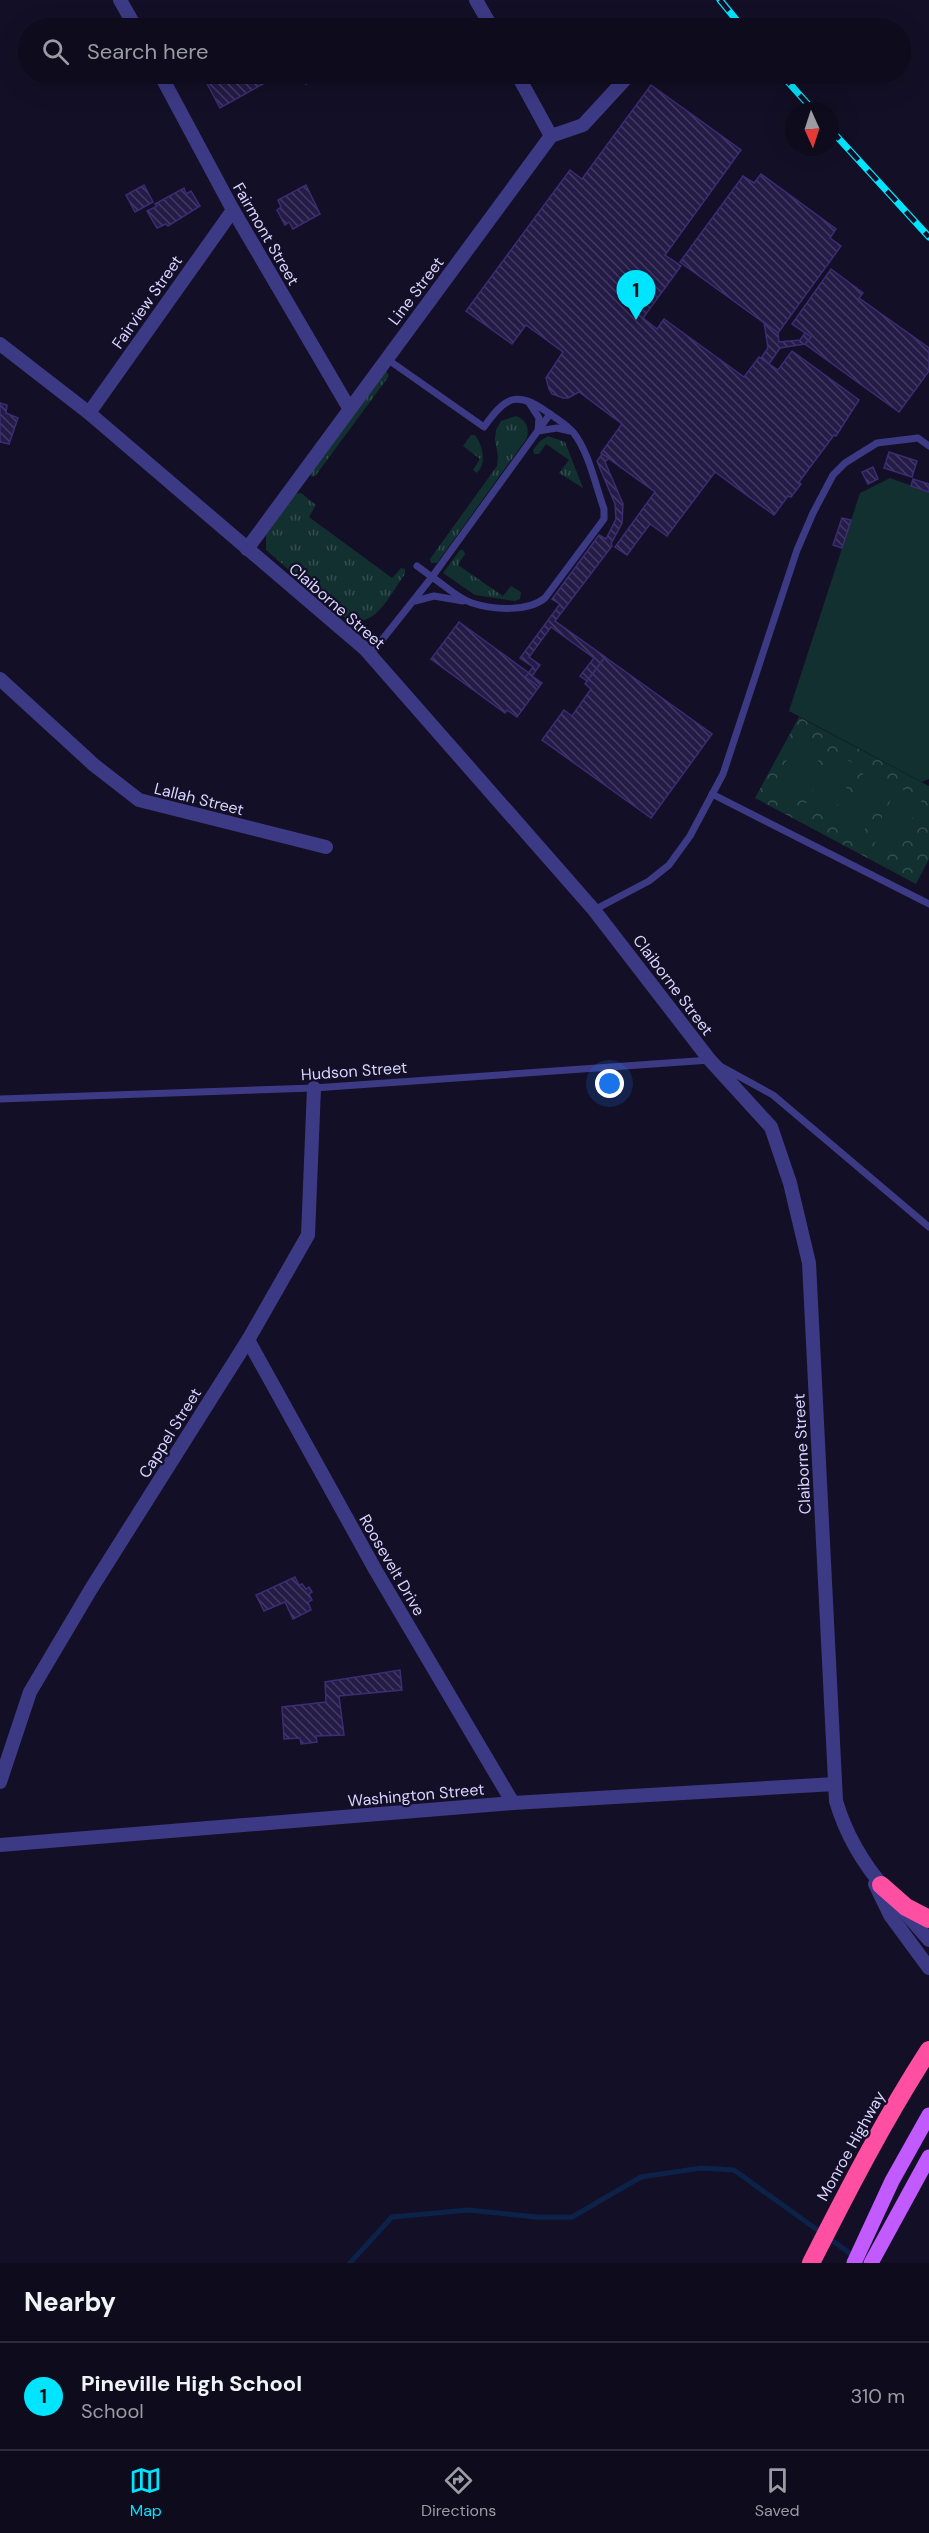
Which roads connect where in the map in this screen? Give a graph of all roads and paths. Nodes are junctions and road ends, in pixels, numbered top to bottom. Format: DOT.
graph roads {
  1 [pos="120,0"];
  2 [pos="476,0"];
  3 [pos="130,18"];
  4 [pos="486,18"];
  5 [pos="165,84"];
  6 [pos="522,84"];
  7 [pos="621,84"];
  8 [pos="551,136"];
  9 [pos="233,210"];
  10 [pos="0,344"];
  11 [pos="386,358"];
  12 [pos="528,401"];
  13 [pos="349,408"];
  14 [pos="89,413"];
  15 [pos="550,414"];
  16 [pos="538,431"];
  17 [pos="573,432"];
  18 [pos="929,446"];
  19 [pos="247,549"];
  20 [pos="417,566"];
  21 [pos="432,577"];
  22 [pos="412,603"];
  23 [pos="471,603"];
  24 [pos="370,655"];
  25 [pos="0,679"];
  26 [pos="712,794"];
  27 [pos="326,847"];
  28 [pos="928,903"];
  29 [pos="594,910"];
  30 [pos="709,1059"];
  31 [pos="314,1088"];
  32 [pos="0,1099"];
  33 [pos="929,1227"];
  34 [pos="248,1341"];
  35 [pos="0,1782"];
  36 [pos="835,1784"];
  37 [pos="513,1803"];
  38 [pos="0,1845"];
  39 [pos="875,1878"];
  40 [pos="929,1919"];
  41 [pos="929,1940"];
  42 [pos="929,1968"];
  43 [pos="929,2049"];
  44 [pos="929,2115"];
  45 [pos="929,2157"];
  46 [pos="811,2263"];
  47 [pos="854,2263"];
  48 [pos="871,2263"];
  1 -- 3 [label="street"];
  2 -- 4 [label="street"];
  5 -- 9 [label="street, Fairmont Street"];
  6 -- 8 [label="street"];
  7 -- 8 [label="street"];
  8 -- 11 [label="street, Line Street"];
  9 -- 13 [label="street, Fairmont Street"];
  9 -- 14 [label="street, Fairview Street"];
  10 -- 14 [label="street, Claiborne Street"];
  11 -- 12 [label="lane"];
  11 -- 13 [label="street, Line Street"];
  12 -- 15 [label="lane"];
  12 -- 16 [label="lane"];
  13 -- 19 [label="street, Line Street"];
  14 -- 19 [label="street, Claiborne Street"];
  15 -- 16 [label="lane"];
  15 -- 17 [label="lane"];
  16 -- 17 [label="lane"];
  16 -- 21 [label="lane"];
  17 -- 23 [label="lane"];
  18 -- 26 [label="lane"];
  19 -- 24 [label="street, Claiborne Street"];
  20 -- 21 [label="lane"];
  21 -- 22 [label="lane"];
  21 -- 23 [label="lane"];
  22 -- 23 [label="lane"];
  22 -- 24 [label="lane"];
  24 -- 29 [label="street, Claiborne Street"];
  25 -- 27 [label="street, Lallah Street"];
  26 -- 28 [label="lane"];
  26 -- 29 [label="lane"];
  29 -- 30 [label="street, Claiborne Street"];
  30 -- 31 [label="lane, Hudson Street"];
  30 -- 33 [label="lane"];
  30 -- 36 [label="street, Claiborne Street"];
  31 -- 32 [label="lane, Hudson Street"];
  31 -- 34 [label="street, Cappel Street"];
  34 -- 35 [label="street, Cappel Street"];
  34 -- 37 [label="street, Roosevelt Drive"];
  36 -- 37 [label="street, Washington Street"];
  36 -- 39 [label="street, Claiborne Street"];
  37 -- 38 [label="street, Washington Street"];
  39 -- 40 [label="highway"];
  39 -- 41 [label="street, Claiborne Street"];
  39 -- 42 [label="street, Claiborne Street"];
  43 -- 46 [label="highway, Monroe Highway"];
  44 -- 47 [label="main road"];
  45 -- 48 [label="main road"];
}
